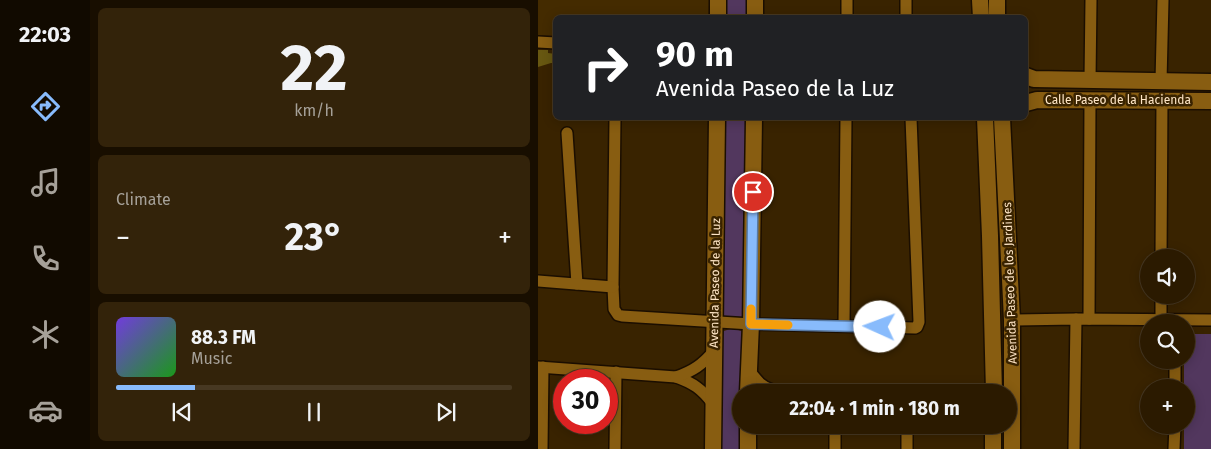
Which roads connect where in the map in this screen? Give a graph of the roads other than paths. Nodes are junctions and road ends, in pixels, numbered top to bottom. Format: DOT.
graph roads {
  1 [pos="718,0"];
  2 [pos="755,0"];
  3 [pos="847,0"];
  4 [pos="906,0"];
  5 [pos="980,0"];
  6 [pos="996,0"];
  7 [pos="1091,0"];
  8 [pos="1163,0"];
  9 [pos="718,15"];
  10 [pos="755,15"];
  11 [pos="846,15"];
  12 [pos="906,15"];
  13 [pos="981,15"];
  14 [pos="997,15"];
  15 [pos="538,42"];
  16 [pos="553,43"];
  17 [pos="1030,78"];
  18 [pos="1090,80"];
  19 [pos="1161,81"];
  20 [pos="1178,81"];
  21 [pos="1212,82"];
  22 [pos="1090,100"];
  23 [pos="1170,101"];
  24 [pos="1212,101"];
  25 [pos="1031,102"];
  26 [pos="615,120"];
  27 [pos="717,120"];
  28 [pos="754,120"];
  29 [pos="846,120"];
  30 [pos="911,120"];
  31 [pos="985,120"];
  32 [pos="1005,121"];
  33 [pos="566,133"];
  34 [pos="1007,200"];
  35 [pos="989,201"];
  36 [pos="990,236"];
  37 [pos="1009,236"];
  38 [pos="1162,249"];
  39 [pos="538,281"];
  40 [pos="577,284"];
  41 [pos="613,287"];
  42 [pos="1076,319"];
  43 [pos="1089,319"];
  44 [pos="1140,319"];
  45 [pos="1012,320"];
  46 [pos="1195,320"];
  47 [pos="1212,320"];
  48 [pos="714,322"];
  49 [pos="751,324"];
  50 [pos="844,326"];
  51 [pos="714,351"];
  52 [pos="541,367"];
  53 [pos="571,369"];
  54 [pos="748,369"];
  55 [pos="618,372"];
  56 [pos="676,377"];
  57 [pos="748,384"];
  58 [pos="760,384"];
  59 [pos="991,384"];
  60 [pos="1012,384"];
  61 [pos="713,404"];
  62 [pos="615,434"];
  63 [pos="748,434"];
  64 [pos="835,434"];
  65 [pos="908,434"];
  66 [pos="992,434"];
  67 [pos="1002,434"];
  68 [pos="1175,434"];
  69 [pos="1012,441"];
  70 [pos="542,449"];
  71 [pos="615,449"];
  72 [pos="713,449"];
  73 [pos="748,449"];
  74 [pos="835,449"];
  75 [pos="907,449"];
  76 [pos="993,449"];
  77 [pos="1074,449"];
  78 [pos="1174,449"];
  1 -- 9 [label="street"];
  2 -- 10 [label="street"];
  3 -- 11 [label="street"];
  4 -- 12 [label="street"];
  5 -- 13 [label="street"];
  6 -- 14 [label="street"];
  7 -- 18 [label="street"];
  8 -- 19 [label="street"];
  15 -- 16 [label="street"];
  17 -- 18 [label="street, Calle Paseo de la Hacienda"];
  17 -- 25 [label="street"];
  18 -- 19 [label="street, Calle Paseo de la Hacienda"];
  19 -- 20 [label="street, Calle Paseo de la Hacienda"];
  20 -- 21 [label="street, Calle Paseo de la Hacienda"];
  20 -- 23 [label="street"];
  22 -- 23 [label="street, Calle Paseo de la Hacienda"];
  22 -- 25 [label="street, Calle Paseo de la Hacienda"];
  22 -- 43 [label="street"];
  23 -- 24 [label="street, Calle Paseo de la Hacienda"];
  23 -- 38 [label="street"];
  26 -- 41 [label="street"];
  27 -- 48 [label="street, Avenida Paseo de la Luz"];
  28 -- 49 [label="street"];
  29 -- 50 [label="street"];
  30 -- 50 [label="street"];
  31 -- 35 [label="street, Avenida Paseo de los Jardines"];
  32 -- 34 [label="street, Avenida Paseo de los Jardines"];
  33 -- 40 [label="street"];
  34 -- 35 [label="street"];
  34 -- 37 [label="street, Avenida Paseo de los Jardines"];
  35 -- 36 [label="street, Avenida Paseo de los Jardines"];
  36 -- 37 [label="street"];
  36 -- 59 [label="street, Avenida Paseo de los Jardines"];
  37 -- 45 [label="street, Avenida Paseo de los Jardines"];
  39 -- 40 [label="street"];
  40 -- 41 [label="street"];
  41 -- 48 [label="street"];
  42 -- 43 [label="street"];
  42 -- 45 [label="street"];
  42 -- 77 [label="street"];
  43 -- 44 [label="street"];
  45 -- 60 [label="street, Avenida Paseo de los Jardines"];
  46 -- 47 [label="street"];
  48 -- 49 [label="street"];
  48 -- 51 [label="street, Avenida Paseo de la Luz"];
  49 -- 50 [label="street"];
  49 -- 54 [label="street"];
  51 -- 56 [label="street"];
  51 -- 61 [label="street, Avenida Paseo de la Luz"];
  52 -- 53 [label="street"];
  52 -- 70 [label="street"];
  54 -- 57 [label="street"];
  54 -- 58 [label="street"];
  55 -- 56 [label="street"];
  56 -- 61 [label="street"];
  61 -- 72 [label="street, Avenida Paseo de la Luz"];
  62 -- 71 [label="street"];
  63 -- 73 [label="street"];
  64 -- 74 [label="street"];
  65 -- 75 [label="street"];
  66 -- 76 [label="street"];
  67 -- 69 [label="street"];
  68 -- 78 [label="street"];
}
